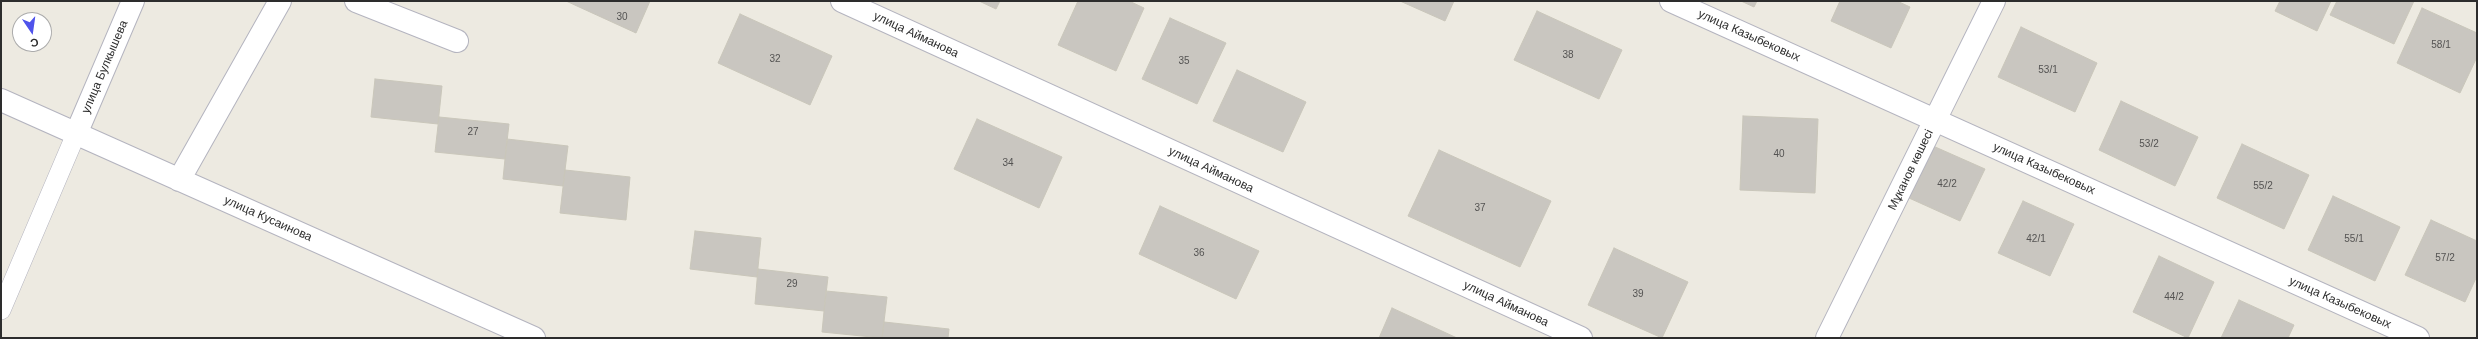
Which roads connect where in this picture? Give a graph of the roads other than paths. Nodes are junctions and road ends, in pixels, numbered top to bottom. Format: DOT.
graph roads {
  1 [pos="133,1"];
  2 [pos="280,1"];
  3 [pos="356,1"];
  4 [pos="842,1"];
  5 [pos="1671,1"];
  6 [pos="1994,1"];
  7 [pos="456,42"];
  8 [pos="1,100"];
  9 [pos="1936,120"];
  10 [pos="76,134"];
  11 [pos="179,180"];
  12 [pos="1,310"];
  13 [pos="534,338"];
  14 [pos="1581,338"];
  15 [pos="1827,338"];
  16 [pos="2418,338"];
  1 -- 10 [label="street, улица Булкышева"];
  2 -- 11 [label="street"];
  3 -- 7 [label="street"];
  4 -- 14 [label="street, улица Айманова"];
  5 -- 9 [label="street, улица Казыбековых"];
  6 -- 9 [label="street, Мұканов көшесі"];
  8 -- 10 [label="street, улица Кусаинова"];
  9 -- 15 [label="street, Мұканов көшесі"];
  9 -- 16 [label="street, улица Казыбековых"];
  10 -- 11 [label="street, улица Кусаинова"];
  10 -- 12 [label="lane"];
  11 -- 13 [label="street, улица Кусаинова"];
}
